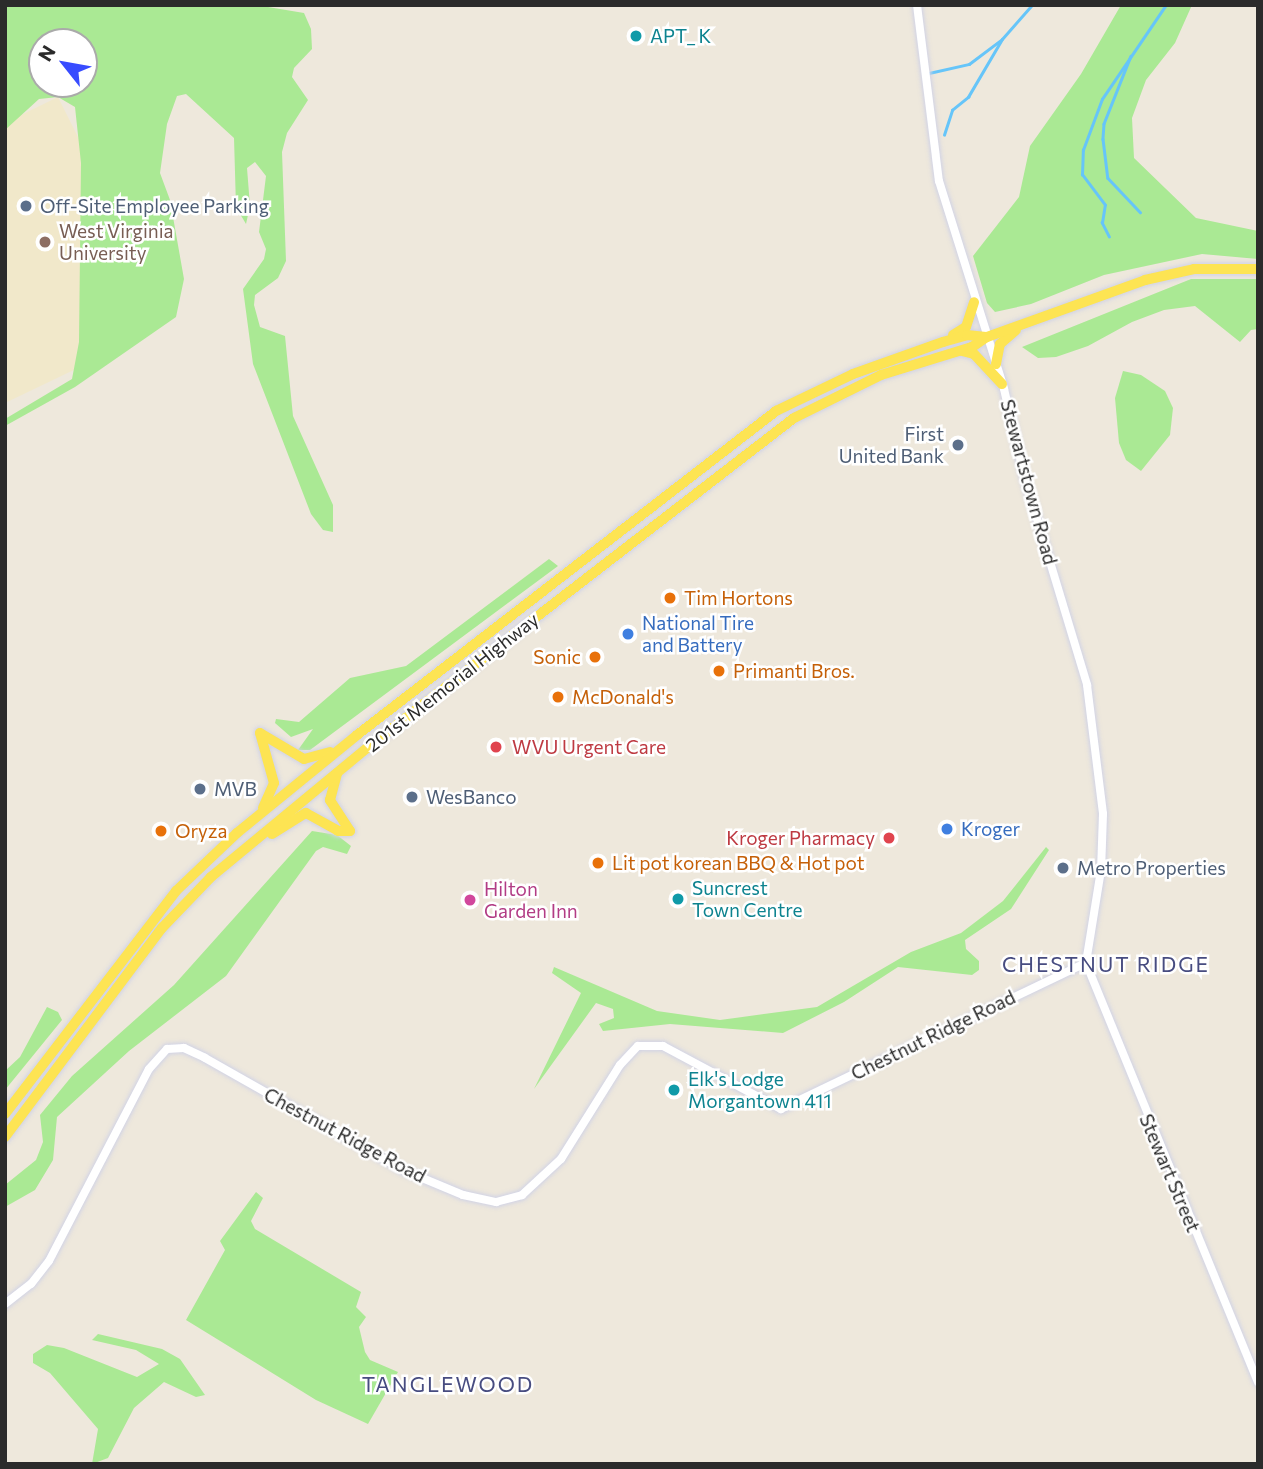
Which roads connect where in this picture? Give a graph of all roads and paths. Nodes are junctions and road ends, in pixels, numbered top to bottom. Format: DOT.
graph roads {
  1 [pos="916,5"];
  2 [pos="1258,269"];
  3 [pos="974,302"];
  4 [pos="1028,323"];
  5 [pos="987,337"];
  6 [pos="943,342"];
  7 [pos="947,354"];
  8 [pos="996,364"];
  9 [pos="1002,384"];
  10 [pos="357,735"];
  11 [pos="337,773"];
  12 [pos="260,814"];
  13 [pos="227,863"];
  14 [pos="1086,962"];
  15 [pos="5,1114"];
  16 [pos="5,1137"];
  17 [pos="5,1304"];
  18 [pos="1258,1381"];
  1 -- 3 [label="street, Stewartstown Road"];
  2 -- 4 [label="main road, 201st Memorial Highway"];
  3 -- 5 [label="street, Stewartstown Road"];
  3 -- 6 [label="main road"];
  4 -- 5 [label="main road, 201st Memorial Highway"];
  4 -- 8 [label="main road"];
  5 -- 6 [label="main road, 201st Memorial Highway"];
  5 -- 7 [label="main road, 201st Memorial Highway"];
  5 -- 8 [label="street, Stewartstown Road"];
  6 -- 10 [label="main road, 201st Memorial Highway"];
  7 -- 9 [label="main road"];
  7 -- 11 [label="main road, 201st Memorial Highway"];
  8 -- 9 [label="street, Stewartstown Road"];
  9 -- 14 [label="street, Stewartstown Road"];
  10 -- 12 [label="main road, 201st Memorial Highway"];
  10 -- 12 [label="main road"];
  11 -- 13 [label="main road, 201st Memorial Highway"];
  11 -- 13 [label="main road"];
  12 -- 15 [label="main road, 201st Memorial Highway"];
  13 -- 16 [label="main road, 201st Memorial Highway"];
  14 -- 17 [label="street, Chestnut Ridge Road"];
  14 -- 18 [label="street, Stewart Street"];
}
